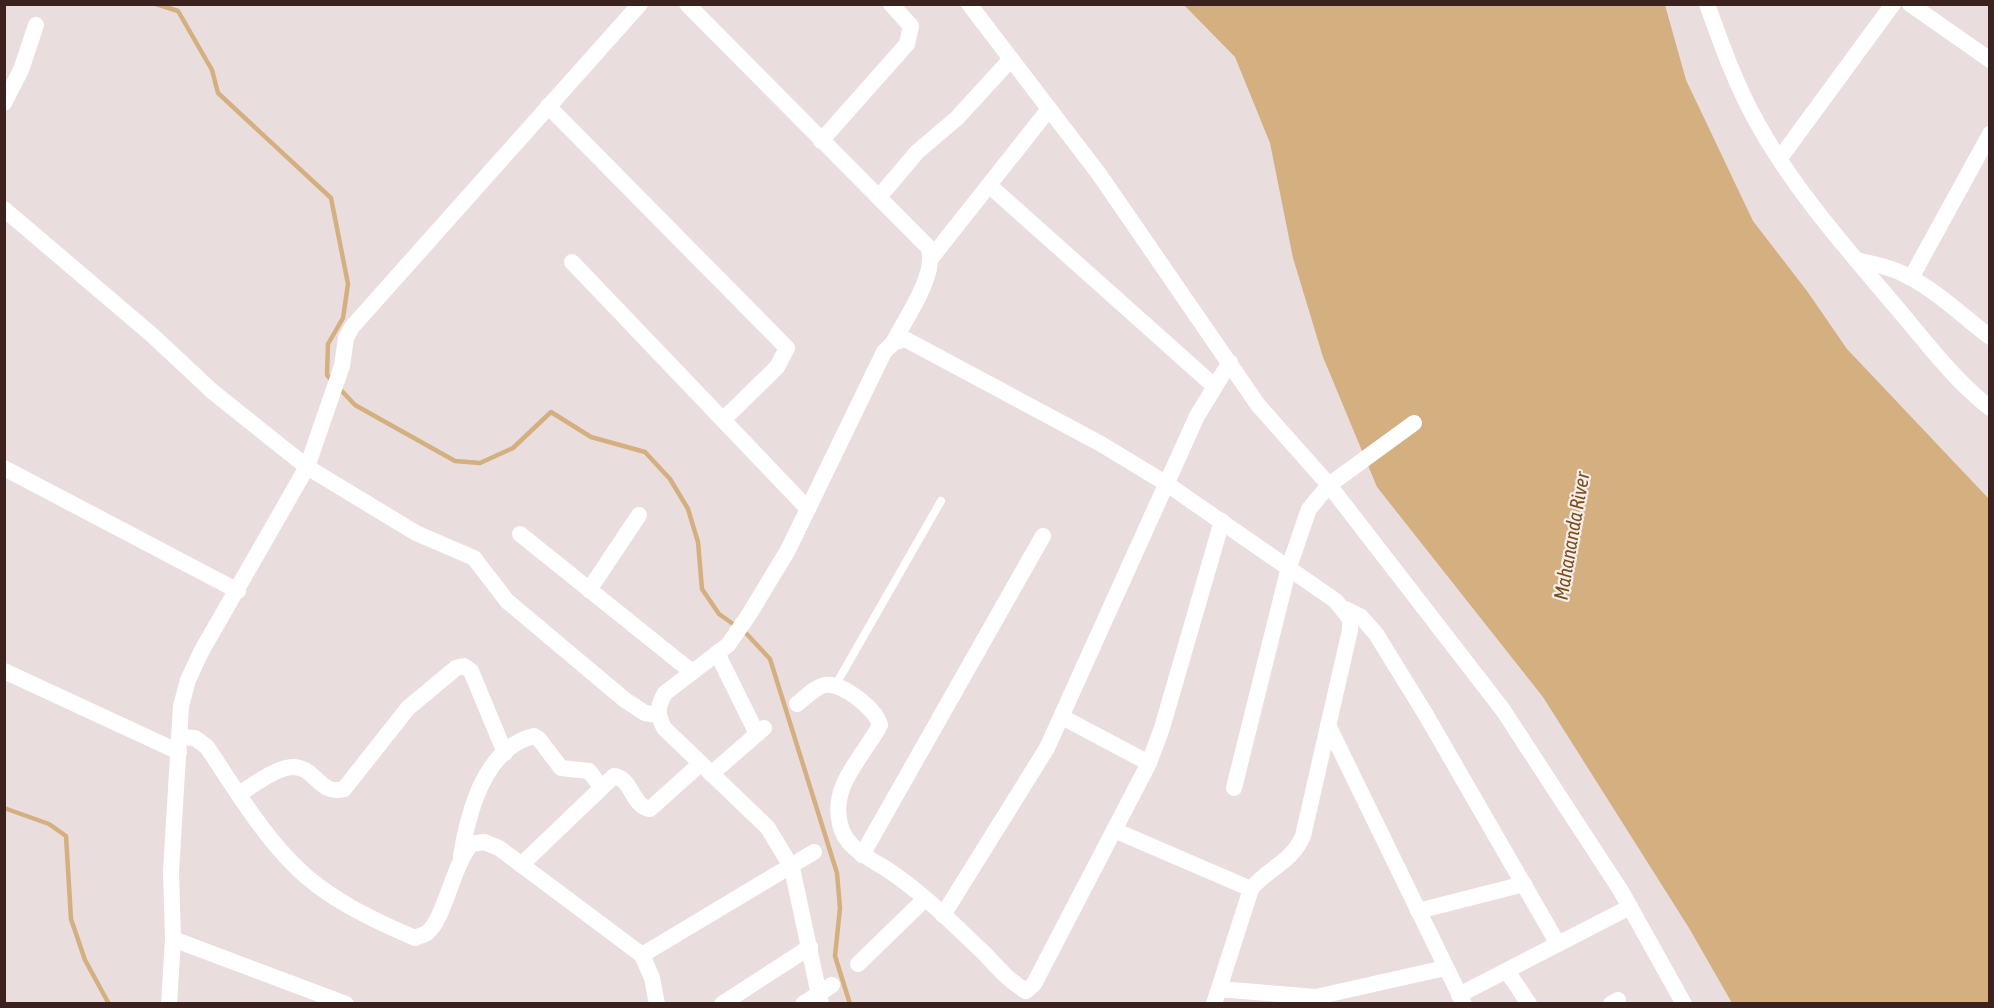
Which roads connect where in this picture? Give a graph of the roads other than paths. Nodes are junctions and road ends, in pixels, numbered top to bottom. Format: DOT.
graph roads {
  1 [pos="639,4"];
  2 [pos="687,4"];
  3 [pos="891,4"];
  4 [pos="969,4"];
  5 [pos="1707,4"];
  6 [pos="1893,4"];
  7 [pos="1910,4"];
  8 [pos="36,25"];
  9 [pos="1011,59"];
  10 [pos="1989,60"];
  11 [pos="4,103"];
  12 [pos="548,106"];
  13 [pos="1049,109"];
  14 [pos="1989,134"];
  15 [pos="821,141"];
  16 [pos="1780,158"];
  17 [pos="990,186"];
  18 [pos="879,197"];
  19 [pos="4,209"];
  20 [pos="932,257"];
  21 [pos="1856,260"];
  22 [pos="572,262"];
  23 [pos="1911,278"];
  24 [pos="1989,337"];
  25 [pos="893,343"];
  26 [pos="1230,362"];
  27 [pos="1214,385"];
  28 [pos="1989,408"];
  29 [pos="723,420"];
  30 [pos="1414,423"];
  31 [pos="308,466"];
  32 [pos="4,468"];
  33 [pos="1167,484"];
  34 [pos="1329,484"];
  35 [pos="941,501"];
  36 [pos="808,509"];
  37 [pos="639,515"];
  38 [pos="1222,521"];
  39 [pos="520,534"];
  40 [pos="1043,536"];
  41 [pos="1289,567"];
  42 [pos="589,590"];
  43 [pos="238,591"];
  44 [pos="1345,609"];
  45 [pos="723,649"];
  46 [pos="4,671"];
  47 [pos="692,672"];
  48 [pos="835,686"];
  49 [pos="798,704"];
  50 [pos="657,714"];
  51 [pos="1062,717"];
  52 [pos="1328,726"];
  53 [pos="179,745"];
  54 [pos="505,753"];
  55 [pos="1149,763"];
  56 [pos="705,769"];
  57 [pos="601,787"];
  58 [pos="1234,788"];
  59 [pos="238,794"];
  60 [pos="1114,830"];
  61 [pos="814,852"];
  62 [pos="862,855"];
  63 [pos="460,858"];
  64 [pos="521,865"];
  65 [pos="792,868"];
  66 [pos="1524,884"];
  67 [pos="1251,889"];
  68 [pos="925,899"];
  69 [pos="1630,907"];
  70 [pos="1418,911"];
  71 [pos="943,915"];
  72 [pos="173,939"];
  73 [pos="1558,944"];
  74 [pos="810,947"];
  75 [pos="642,955"];
  76 [pos="858,964"];
  77 [pos="1445,968"];
  78 [pos="1507,971"];
  79 [pos="824,994"];
  80 [pos="1216,996"];
  81 [pos="1022,997"];
  82 [pos="1331,999"];
  83 [pos="1461,999"];
  84 [pos="169,1004"];
  85 [pos="346,1004"];
  86 [pos="657,1004"];
  87 [pos="722,1004"];
  88 [pos="804,1004"];
  89 [pos="1529,1004"];
  90 [pos="1684,1004"];
  1 -- 12 [label="street"];
  2 -- 15 [label="street"];
  3 -- 15 [label="street"];
  4 -- 9 [label="street"];
  5 -- 16 [label="street"];
  6 -- 16 [label="street"];
  7 -- 10 [label="street"];
  8 -- 11 [label="street"];
  9 -- 13 [label="street"];
  9 -- 18 [label="street"];
  12 -- 29 [label="street"];
  12 -- 31 [label="street"];
  13 -- 17 [label="street"];
  13 -- 26 [label="street"];
  14 -- 23 [label="street"];
  15 -- 18 [label="street"];
  16 -- 21 [label="street"];
  17 -- 20 [label="street"];
  17 -- 27 [label="street"];
  18 -- 20 [label="street"];
  19 -- 31 [label="street"];
  20 -- 25 [label="street"];
  21 -- 23 [label="street"];
  21 -- 28 [label="street"];
  22 -- 29 [label="street"];
  23 -- 24 [label="street"];
  25 -- 33 [label="street"];
  25 -- 36 [label="street"];
  26 -- 27 [label="street"];
  26 -- 34 [label="street"];
  27 -- 33 [label="street"];
  29 -- 36 [label="street"];
  30 -- 34 [label="street"];
  31 -- 43 [label="street"];
  31 -- 50 [label="street"];
  32 -- 43 [label="street"];
  33 -- 38 [label="street"];
  33 -- 51 [label="street"];
  34 -- 41 [label="street"];
  34 -- 69 [label="street"];
  35 -- 48 [label="lane"];
  36 -- 45 [label="street"];
  37 -- 42 [label="street"];
  38 -- 41 [label="street"];
  38 -- 55 [label="street"];
  39 -- 42 [label="street"];
  40 -- 62 [label="street"];
  41 -- 44 [label="street"];
  41 -- 58 [label="street"];
  42 -- 47 [label="street"];
  43 -- 53 [label="street"];
  44 -- 52 [label="street"];
  44 -- 66 [label="street"];
  45 -- 47 [label="street"];
  45 -- 56 [label="street"];
  46 -- 53 [label="street"];
  47 -- 50 [label="street"];
  48 -- 49 [label="street"];
  48 -- 62 [label="street"];
  50 -- 56 [label="street"];
  51 -- 55 [label="street"];
  51 -- 71 [label="street"];
  52 -- 67 [label="street"];
  52 -- 70 [label="street"];
  53 -- 59 [label="street"];
  53 -- 72 [label="street"];
  54 -- 57 [label="street"];
  54 -- 59 [label="street"];
  54 -- 63 [label="street"];
  55 -- 60 [label="street"];
  56 -- 57 [label="street"];
  56 -- 65 [label="street"];
  57 -- 64 [label="street"];
  59 -- 63 [label="street"];
  60 -- 67 [label="street"];
  60 -- 81 [label="street"];
  61 -- 65 [label="street"];
  62 -- 68 [label="street"];
  63 -- 64 [label="street"];
  64 -- 75 [label="street"];
  65 -- 74 [label="street"];
  65 -- 75 [label="street"];
  66 -- 70 [label="street"];
  66 -- 73 [label="street"];
  67 -- 80 [label="street"];
  68 -- 71 [label="street"];
  68 -- 76 [label="street"];
  69 -- 73 [label="street"];
  69 -- 90 [label="street"];
  70 -- 77 [label="street"];
  71 -- 81 [label="street"];
  72 -- 84 [label="street"];
  72 -- 85 [label="street"];
  73 -- 78 [label="street"];
  74 -- 79 [label="street"];
  74 -- 87 [label="street"];
  75 -- 86 [label="street"];
  77 -- 82 [label="street"];
  77 -- 83 [label="street"];
  78 -- 83 [label="street"];
  78 -- 89 [label="street"];
  79 -- 88 [label="street"];
  80 -- 82 [label="street"];
}
